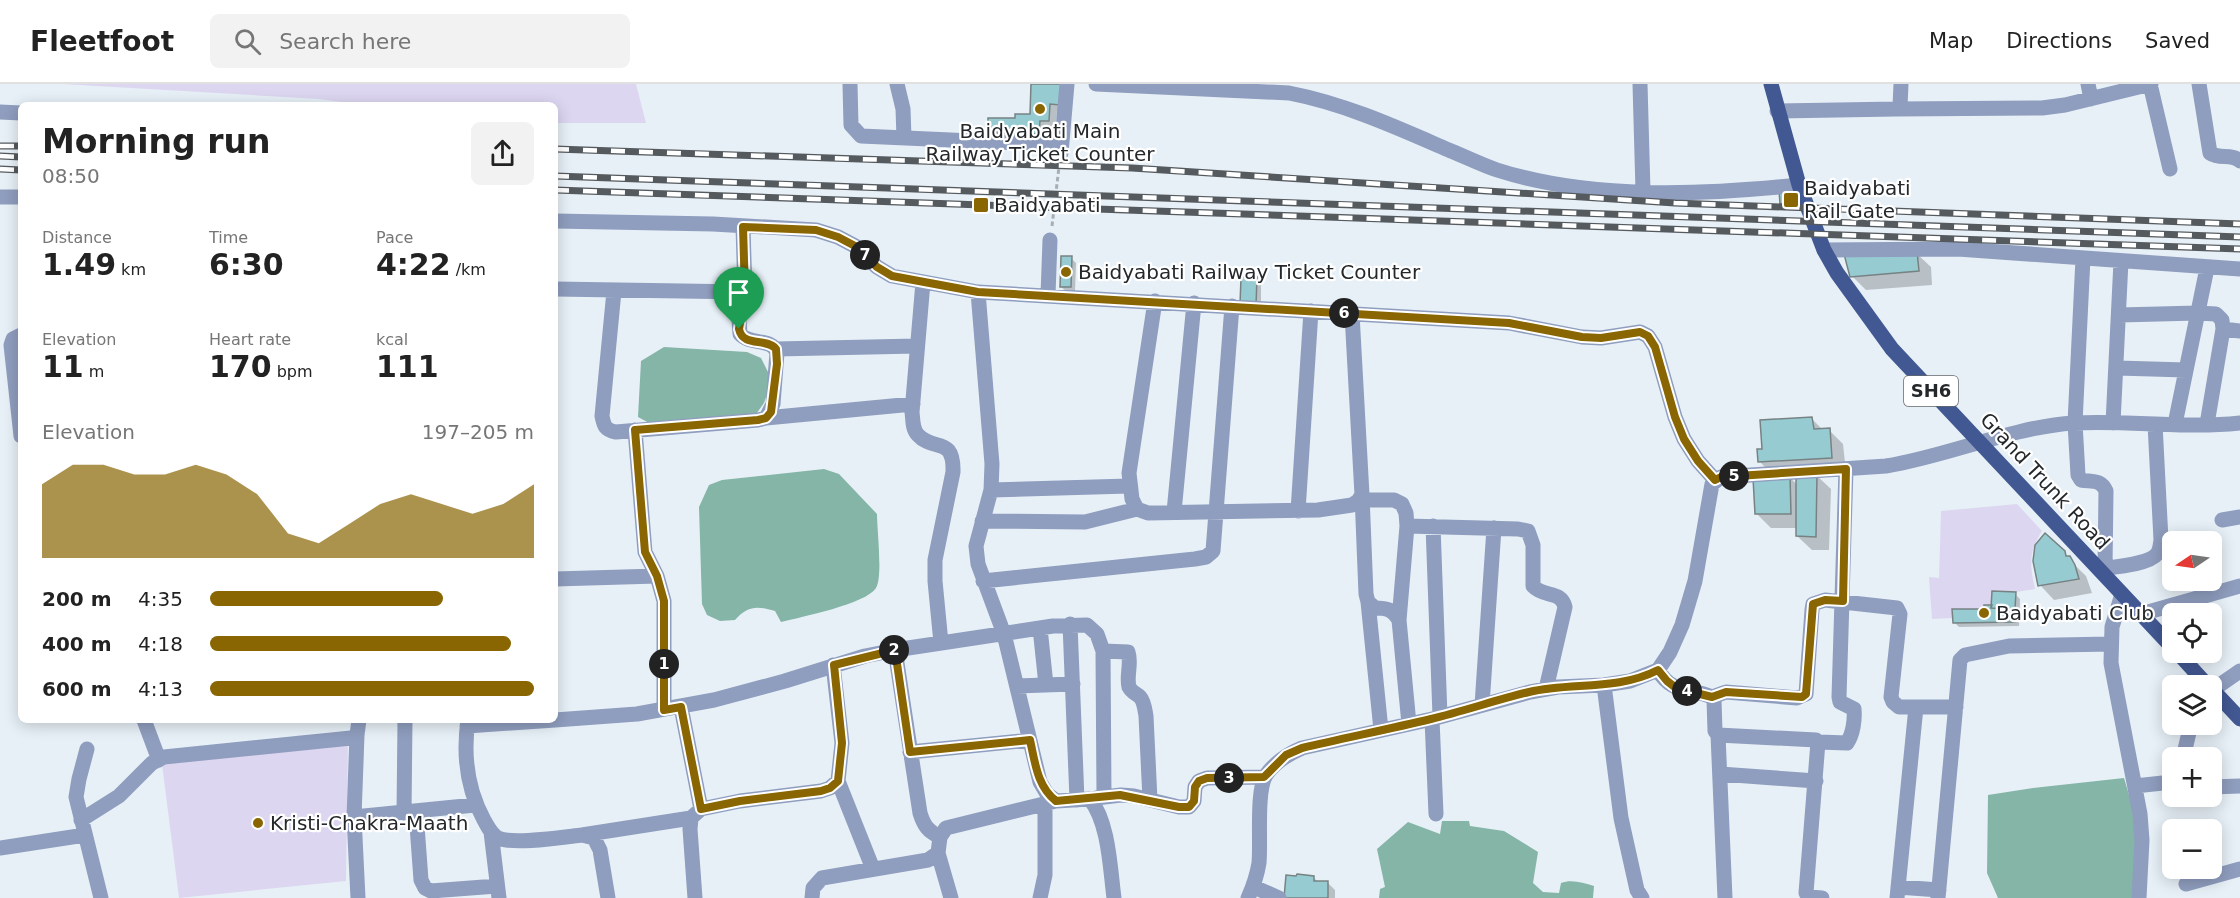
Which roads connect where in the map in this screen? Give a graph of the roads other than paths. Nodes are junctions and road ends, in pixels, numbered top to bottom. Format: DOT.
graph roads {
  1 [pos="850,84"];
  2 [pos="897,84"];
  3 [pos="1067,84"];
  4 [pos="1096,84"];
  5 [pos="1640,84"];
  6 [pos="1771,84"];
  7 [pos="1900,84"];
  8 [pos="2151,84"];
  9 [pos="2199,84"];
  10 [pos="2089,92"];
  11 [pos="1896,110"];
  12 [pos="1777,111"];
  13 [pos="0,112"];
  14 [pos="18,113"];
  15 [pos="904,138"];
  16 [pos="2240,161"];
  17 [pos="2170,169"];
  18 [pos="1799,185"];
  19 [pos="1643,191"];
  20 [pos="0,197"];
  21 [pos="18,197"];
  22 [pos="558,221"];
  23 [pos="743,227"];
  24 [pos="1050,240"];
  25 [pos="1824,250"];
  26 [pos="2083,258"];
  27 [pos="2121,261"];
  28 [pos="2207,268"];
  29 [pos="2240,269"];
  30 [pos="922,282"];
  31 [pos="558,289"];
  32 [pos="614,291"];
  33 [pos="745,292"];
  34 [pos="978,292"];
  35 [pos="1048,295"];
  36 [pos="1155,301"];
  37 [pos="1194,303"];
  38 [pos="1232,306"];
  39 [pos="1311,311"];
  40 [pos="2198,313"];
  41 [pos="1352,314"];
  42 [pos="2119,315"];
  43 [pos="2223,329"];
  44 [pos="2240,331"];
  45 [pos="18,336"];
  46 [pos="918,346"];
  47 [pos="776,349"];
  48 [pos="2117,368"];
  49 [pos="2186,370"];
  50 [pos="7,378"];
  51 [pos="913,404"];
  52 [pos="766,418"];
  53 [pos="2075,423"];
  54 [pos="2113,423"];
  55 [pos="2240,423"];
  56 [pos="18,424"];
  57 [pos="2155,424"];
  58 [pos="2175,424"];
  59 [pos="2207,424"];
  60 [pos="635,430"];
  61 [pos="1980,444"];
  62 [pos="1846,469"];
  63 [pos="1715,480"];
  64 [pos="1129,486"];
  65 [pos="991,490"];
  66 [pos="1362,497"];
  67 [pos="1137,509"];
  68 [pos="1216,511"];
  69 [pos="1298,511"];
  70 [pos="1174,512"];
  71 [pos="2240,517"];
  72 [pos="2222,520"];
  73 [pos="982,521"];
  74 [pos="1407,526"];
  75 [pos="1433,526"];
  76 [pos="1494,528"];
  77 [pos="2102,568"];
  78 [pos="657,576"];
  79 [pos="558,579"];
  80 [pos="983,581"];
  81 [pos="2240,586"];
  82 [pos="2122,594"];
  83 [pos="1843,601"];
  84 [pos="1368,602"];
  85 [pos="2141,614"];
  86 [pos="1399,620"];
  87 [pos="1070,624"];
  88 [pos="1040,628"];
  89 [pos="1004,634"];
  90 [pos="2162,636"];
  91 [pos="941,643"];
  92 [pos="2111,644"];
  93 [pos="895,650"];
  94 [pos="1103,651"];
  95 [pos="2187,663"];
  96 [pos="834,665"];
  97 [pos="1658,670"];
  98 [pos="2240,671"];
  99 [pos="2198,675"];
  100 [pos="2222,682"];
  101 [pos="1073,684"];
  102 [pos="1046,685"];
  103 [pos="1604,685"];
  104 [pos="1017,686"];
  105 [pos="1546,689"];
  106 [pos="1712,697"];
  107 [pos="2222,700"];
  108 [pos="1482,705"];
  109 [pos="681,707"];
  110 [pos="1916,707"];
  111 [pos="1956,707"];
  112 [pos="664,710"];
  113 [pos="1436,718"];
  114 [pos="2240,719"];
  115 [pos="558,720"];
  116 [pos="145,723"];
  117 [pos="405,723"];
  118 [pos="468,723"];
  119 [pos="1410,724"];
  120 [pos="358,727"];
  121 [pos="1382,729"];
  122 [pos="1718,735"];
  123 [pos="1030,740"];
  124 [pos="1818,742"];
  125 [pos="87,750"];
  126 [pos="910,752"];
  127 [pos="159,759"];
  128 [pos="1720,774"];
  129 [pos="1264,777"];
  130 [pos="838,781"];
  131 [pos="1816,781"];
  132 [pos="2162,783"];
  133 [pos="2134,786"];
  134 [pos="2240,786"];
  135 [pos="2222,787"];
  136 [pos="1090,798"];
  137 [pos="1150,800"];
  138 [pos="1051,803"];
  139 [pos="475,804"];
  140 [pos="410,812"];
  141 [pos="696,813"];
  142 [pos="1437,814"];
  143 [pos="354,817"];
  144 [pos="83,828"];
  145 [pos="491,832"];
  146 [pos="582,835"];
  147 [pos="939,845"];
  148 [pos="0,848"];
  149 [pos="873,869"];
  150 [pos="2240,869"];
  151 [pos="2186,884"];
  152 [pos="498,892"];
  153 [pos="1251,892"];
  154 [pos="1897,893"];
  155 [pos="1939,894"];
  156 [pos="101,898"];
  157 [pos="358,898"];
  158 [pos="608,898"];
  159 [pos="695,898"];
  160 [pos="812,898"];
  161 [pos="951,898"];
  162 [pos="1040,898"];
  163 [pos="1114,898"];
  164 [pos="1279,898"];
  165 [pos="1642,898"];
  166 [pos="1725,898"];
  167 [pos="1822,898"];
  168 [pos="2139,898"];
  1 -- 15 [label="street"];
  2 -- 15 [label="street"];
  3 -- 15 [label="street"];
  4 -- 19 [label="street"];
  5 -- 19 [label="street"];
  6 -- 12 [label="main road, Grand Trunk Road / SH6"];
  7 -- 11 [label="street"];
  8 -- 10 [label="street"];
  8 -- 17 [label="street"];
  9 -- 16 [label="street"];
  10 -- 11 [label="street"];
  11 -- 12 [label="street"];
  12 -- 18 [label="main road, Grand Trunk Road / SH6"];
  13 -- 14 [label="street"];
  18 -- 19 [label="street"];
  18 -- 25 [label="main road, Grand Trunk Road / SH6"];
  20 -- 21 [label="street"];
  22 -- 23 [label="street"];
  23 -- 30 [label="street"];
  23 -- 33 [label="street"];
  24 -- 35 [label="street"];
  25 -- 26 [label="street"];
  25 -- 61 [label="main road, Grand Trunk Road / SH6"];
  26 -- 27 [label="street"];
  26 -- 53 [label="street"];
  27 -- 28 [label="street"];
  27 -- 42 [label="street"];
  28 -- 29 [label="street"];
  28 -- 40 [label="street"];
  30 -- 34 [label="street"];
  30 -- 46 [label="street"];
  31 -- 32 [label="street"];
  32 -- 33 [label="street"];
  32 -- 60 [label="street"];
  33 -- 47 [label="street"];
  34 -- 35 [label="street"];
  34 -- 65 [label="street"];
  35 -- 36 [label="street"];
  36 -- 37 [label="street"];
  36 -- 64 [label="street"];
  37 -- 38 [label="street"];
  37 -- 70 [label="street"];
  38 -- 39 [label="street"];
  38 -- 68 [label="street"];
  39 -- 41 [label="street"];
  39 -- 69 [label="street"];
  40 -- 42 [label="street"];
  40 -- 43 [label="street"];
  40 -- 49 [label="street"];
  41 -- 63 [label="street"];
  41 -- 66 [label="street"];
  42 -- 48 [label="street"];
  43 -- 44 [label="street"];
  43 -- 59 [label="street"];
  45 -- 50 [label="street"];
  46 -- 47 [label="street"];
  46 -- 51 [label="street"];
  47 -- 52 [label="street"];
  48 -- 49 [label="street"];
  48 -- 54 [label="street"];
  49 -- 58 [label="street"];
  50 -- 56 [label="street"];
  51 -- 52 [label="street"];
  51 -- 91 [label="street"];
  52 -- 60 [label="street"];
  53 -- 54 [label="street"];
  53 -- 61 [label="street"];
  53 -- 77 [label="street"];
  54 -- 57 [label="street"];
  55 -- 59 [label="street"];
  57 -- 58 [label="street"];
  57 -- 77 [label="street"];
  58 -- 59 [label="street"];
  60 -- 78 [label="street"];
  61 -- 62 [label="street"];
  61 -- 77 [label="main road, Grand Trunk Road / SH6"];
  62 -- 63 [label="street"];
  62 -- 83 [label="street"];
  63 -- 97 [label="street"];
  64 -- 65 [label="street"];
  64 -- 67 [label="street"];
  65 -- 73 [label="street"];
  66 -- 69 [label="street"];
  66 -- 74 [label="street"];
  66 -- 84 [label="street"];
  67 -- 70 [label="street"];
  67 -- 73 [label="street"];
  68 -- 69 [label="street"];
  68 -- 70 [label="street"];
  68 -- 80 [label="street"];
  71 -- 72 [label="street"];
  73 -- 80 [label="street"];
  74 -- 75 [label="street"];
  74 -- 86 [label="street"];
  75 -- 76 [label="street"];
  75 -- 113 [label="street"];
  76 -- 105 [label="street"];
  76 -- 108 [label="street"];
  77 -- 82 [label="main road, Grand Trunk Road / SH6"];
  78 -- 79 [label="street"];
  78 -- 112 [label="street"];
  80 -- 89 [label="street"];
  81 -- 85 [label="street"];
  82 -- 85 [label="main road, Grand Trunk Road / SH6"];
  82 -- 92 [label="street"];
  83 -- 106 [label="street"];
  83 -- 110 [label="street"];
  83 -- 124 [label="street"];
  84 -- 86 [label="street"];
  84 -- 121 [label="street"];
  85 -- 90 [label="main road, Grand Trunk Road / SH6"];
  86 -- 119 [label="street"];
  87 -- 88 [label="street"];
  87 -- 94 [label="street"];
  87 -- 101 [label="street"];
  88 -- 89 [label="street"];
  88 -- 102 [label="street"];
  89 -- 91 [label="street"];
  89 -- 104 [label="street"];
  91 -- 93 [label="street"];
  92 -- 111 [label="street"];
  92 -- 133 [label="street"];
  93 -- 96 [label="street"];
  93 -- 126 [label="street"];
  94 -- 136 [label="street"];
  94 -- 137 [label="street"];
  95 -- 99 [label="main road"];
  96 -- 109 [label="street"];
  96 -- 130 [label="street"];
  97 -- 103 [label="street"];
  97 -- 106 [label="street"];
  98 -- 100 [label="street"];
  101 -- 102 [label="street"];
  101 -- 136 [label="street"];
  102 -- 104 [label="street"];
  103 -- 105 [label="street"];
  103 -- 165 [label="street"];
  104 -- 123 [label="street"];
  105 -- 108 [label="street"];
  106 -- 122 [label="street"];
  107 -- 114 [label="main road"];
  108 -- 113 [label="street"];
  109 -- 112 [label="street"];
  109 -- 141 [label="street"];
  110 -- 111 [label="street"];
  110 -- 154 [label="street"];
  111 -- 155 [label="street"];
  112 -- 115 [label="street"];
  113 -- 119 [label="street"];
  113 -- 142 [label="street"];
  116 -- 127 [label="street"];
  117 -- 140 [label="street"];
  118 -- 139 [label="street"];
  119 -- 121 [label="street"];
  120 -- 127 [label="street"];
  120 -- 143 [label="street"];
  121 -- 129 [label="street"];
  122 -- 124 [label="street"];
  122 -- 128 [label="street"];
  123 -- 126 [label="street"];
  123 -- 138 [label="street"];
  124 -- 131 [label="street"];
  125 -- 144 [label="street"];
  126 -- 147 [label="street"];
  127 -- 144 [label="street"];
  128 -- 131 [label="street"];
  128 -- 166 [label="street"];
  129 -- 137 [label="street"];
  129 -- 153 [label="street"];
  130 -- 141 [label="street"];
  130 -- 149 [label="street"];
  131 -- 167 [label="street"];
  132 -- 133 [label="street"];
  133 -- 168 [label="street"];
  134 -- 135 [label="street"];
  136 -- 137 [label="street"];
  136 -- 138 [label="street"];
  136 -- 163 [label="street"];
  138 -- 147 [label="street"];
  138 -- 162 [label="street"];
  139 -- 140 [label="street"];
  139 -- 145 [label="street"];
  140 -- 143 [label="street"];
  140 -- 152 [label="street"];
  141 -- 146 [label="street"];
  141 -- 159 [label="street"];
  143 -- 157 [label="street"];
  144 -- 148 [label="street"];
  144 -- 156 [label="street"];
  145 -- 146 [label="street"];
  145 -- 152 [label="street"];
  146 -- 158 [label="street"];
  147 -- 149 [label="street"];
  147 -- 161 [label="street"];
  149 -- 160 [label="street"];
  150 -- 151 [label="street"];
  153 -- 164 [label="street"];
  154 -- 155 [label="street"];
}
